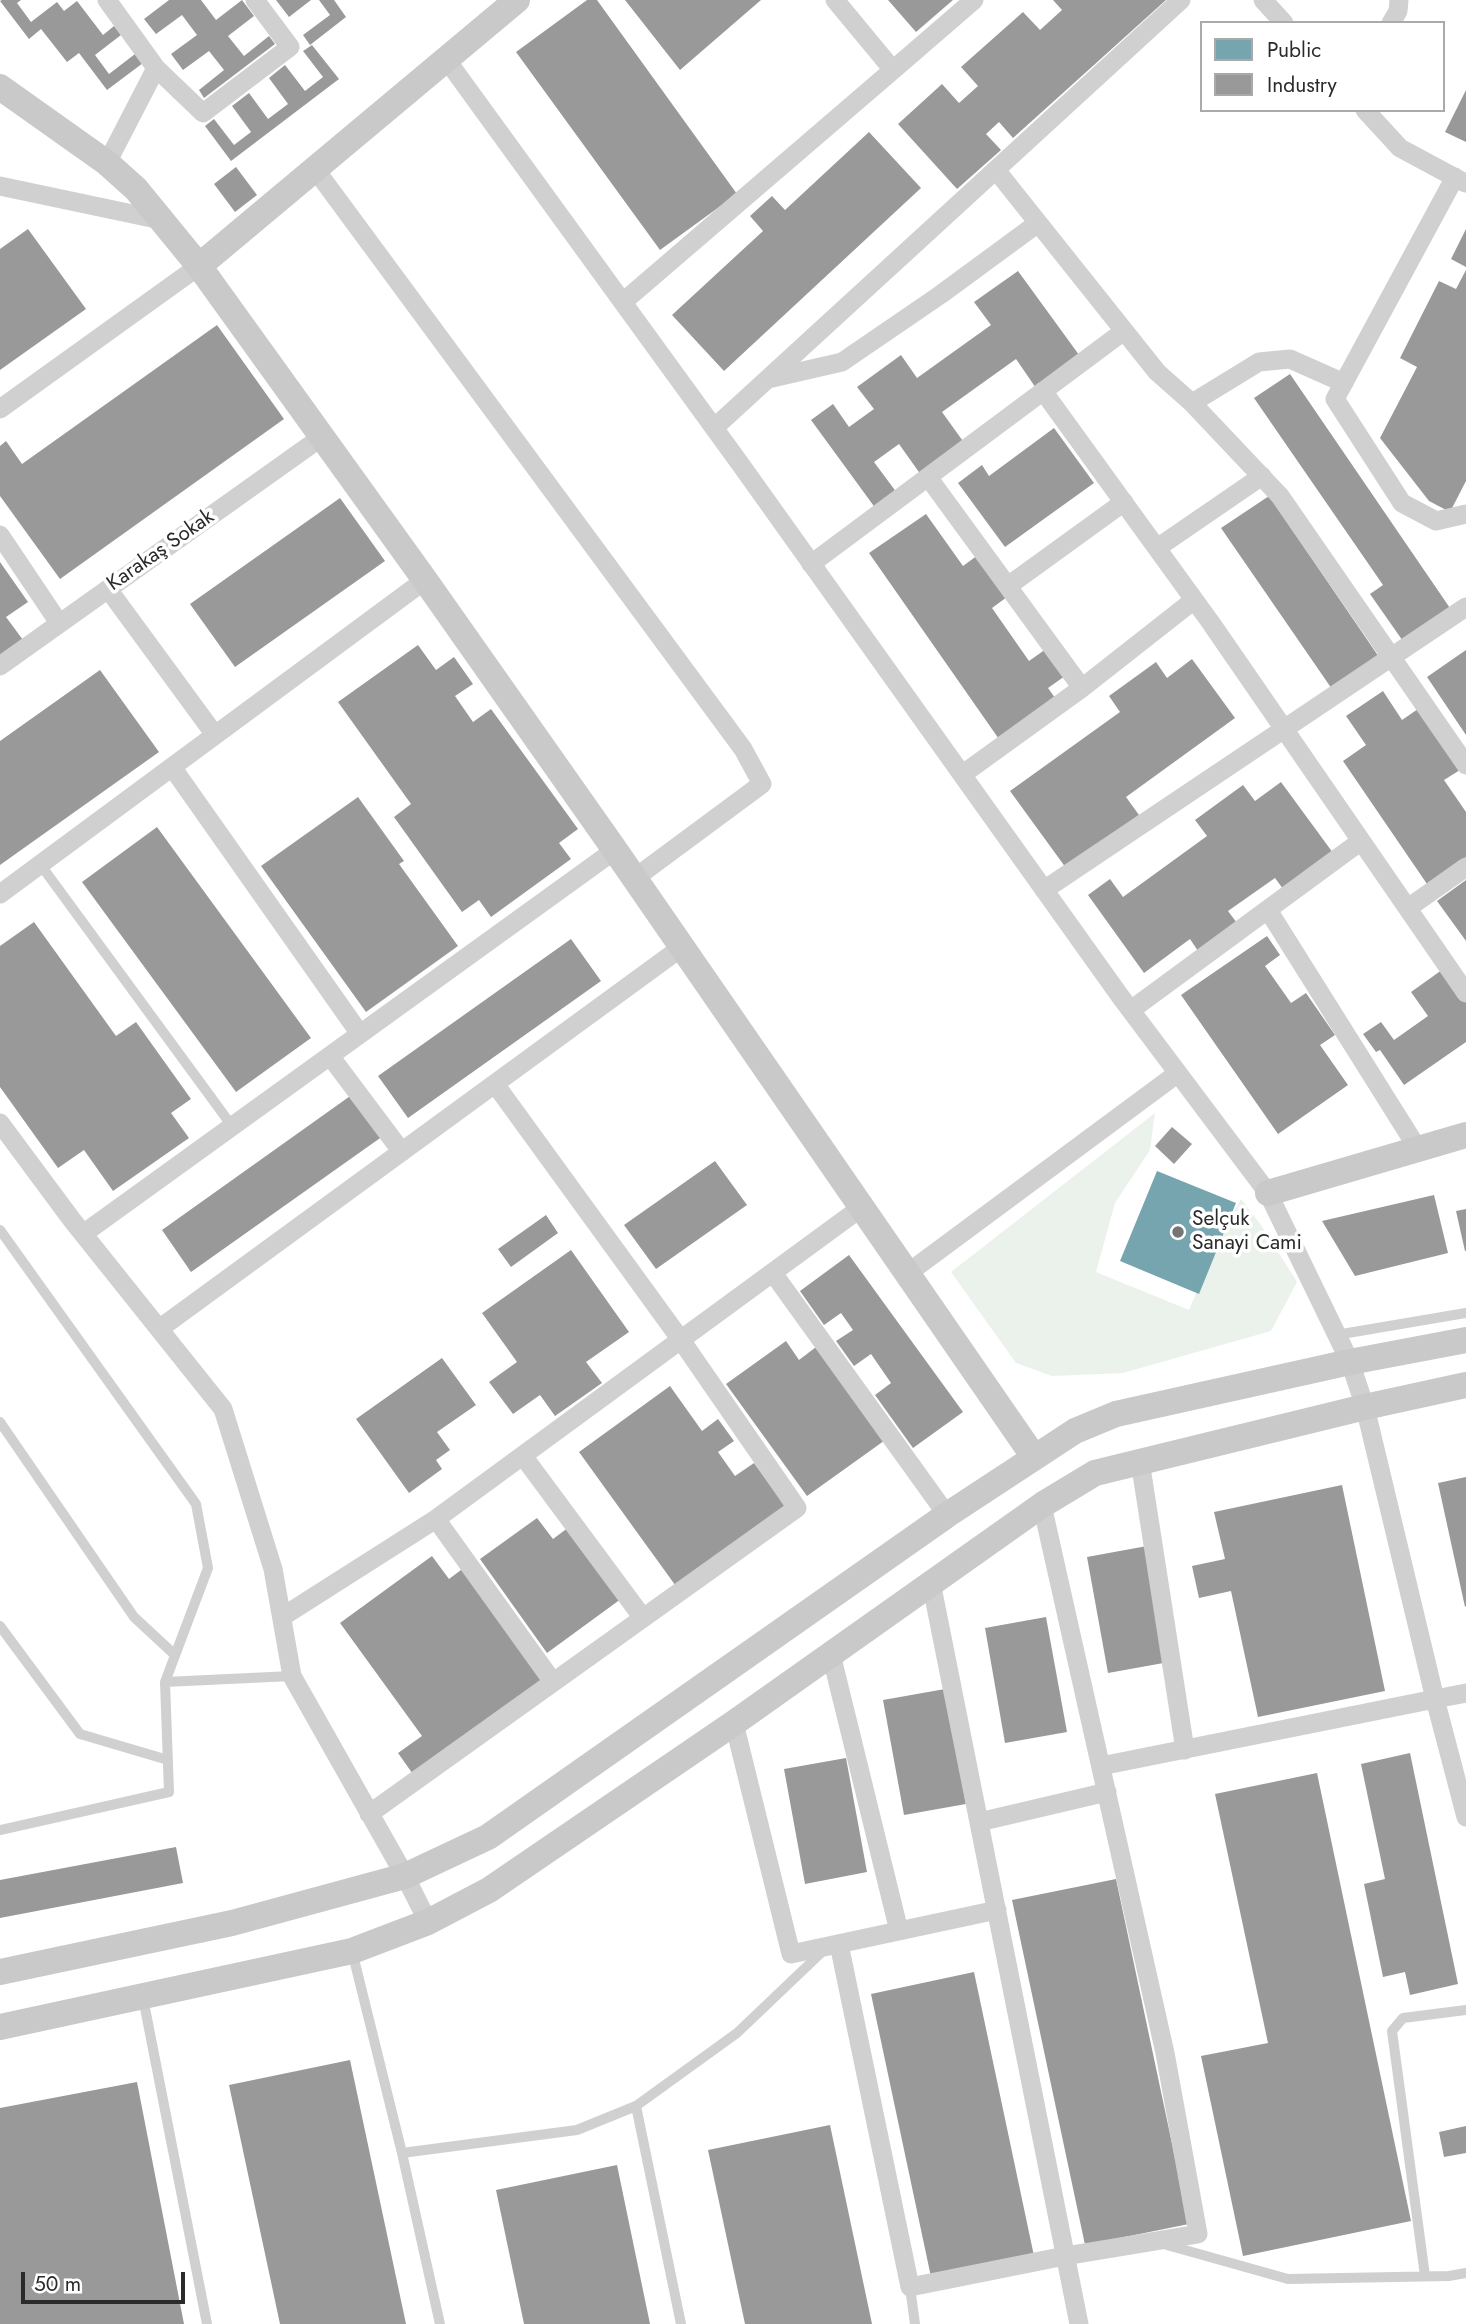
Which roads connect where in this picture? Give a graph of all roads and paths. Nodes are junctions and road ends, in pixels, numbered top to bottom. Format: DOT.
graph roads {
  1 [pos="107,0"];
  2 [pos="255,0"];
  3 [pos="835,0"];
  4 [pos="974,0"];
  5 [pos="1181,0"];
  6 [pos="1263,0"];
  7 [pos="1399,0"];
  8 [pos="514,1"];
  9 [pos="1282,21"];
  10 [pos="1392,21"];
  11 [pos="446,59"];
  12 [pos="156,68"];
  13 [pos="893,70"];
  14 [pos="0,87"];
  15 [pos="1367,112"];
  16 [pos="107,163"];
  17 [pos="315,169"];
  18 [pos="996,170"];
  19 [pos="1460,180"];
  20 [pos="0,186"];
  21 [pos="161,220"];
  22 [pos="1038,223"];
  23 [pos="199,266"];
  24 [pos="623,302"];
  25 [pos="1124,331"];
  26 [pos="767,379"];
  27 [pos="1344,383"];
  28 [pos="1043,391"];
  29 [pos="1192,403"];
  30 [pos="0,409"];
  31 [pos="714,428"];
  32 [pos="323,436"];
  33 [pos="1262,476"];
  34 [pos="928,477"];
  35 [pos="1124,502"];
  36 [pos="1466,514"];
  37 [pos="0,535"];
  38 [pos="1157,548"];
  39 [pos="811,564"];
  40 [pos="425,580"];
  41 [pos="1008,586"];
  42 [pos="108,589"];
  43 [pos="1194,600"];
  44 [pos="1466,607"];
  45 [pos="60,623"];
  46 [pos="1391,657"];
  47 [pos="0,666"];
  48 [pos="1082,688"];
  49 [pos="1284,729"];
  50 [pos="215,735"];
  51 [pos="1466,765"];
  52 [pos="172,767"];
  53 [pos="963,774"];
  54 [pos="1361,841"];
  55 [pos="615,850"];
  56 [pos="40,864"];
  57 [pos="1466,867"];
  58 [pos="635,878"];
  59 [pos="1044,890"];
  60 [pos="0,894"];
  61 [pos="1408,908"];
  62 [pos="1268,910"];
  63 [pos="682,947"];
  64 [pos="1466,993"];
  65 [pos="1131,1010"];
  66 [pos="360,1034"];
  67 [pos="330,1056"];
  68 [pos="1178,1073"];
  69 [pos="495,1084"];
  70 [pos="0,1123"];
  71 [pos="232,1126"];
  72 [pos="1466,1135"];
  73 [pos="1418,1149"];
  74 [pos="402,1152"];
  75 [pos="1268,1193"];
  76 [pos="862,1207"];
  77 [pos="0,1230"];
  78 [pos="83,1234"];
  79 [pos="773,1273"];
  80 [pos="908,1273"];
  81 [pos="1466,1313"];
  82 [pos="159,1329"];
  83 [pos="1336,1335"];
  84 [pos="681,1340"];
  85 [pos="1466,1340"];
  86 [pos="1350,1362"];
  87 [pos="1466,1385"];
  88 [pos="1365,1407"];
  89 [pos="0,1422"];
  90 [pos="523,1456"];
  91 [pos="1034,1457"];
  92 [pos="1140,1461"];
  93 [pos="1042,1505"];
  94 [pos="947,1515"];
  95 [pos="436,1519"];
  96 [pos="932,1582"];
  97 [pos="282,1617"];
  98 [pos="643,1618"];
  99 [pos="0,1626"];
  100 [pos="831,1654"];
  101 [pos="175,1655"];
  102 [pos="292,1676"];
  103 [pos="165,1682"];
  104 [pos="553,1682"];
  105 [pos="1466,1693"];
  106 [pos="1436,1699"];
  107 [pos="734,1723"];
  108 [pos="1185,1750"];
  109 [pos="168,1760"];
  110 [pos="1101,1766"];
  111 [pos="1107,1792"];
  112 [pos="369,1814"];
  113 [pos="1466,1817"];
  114 [pos="979,1822"];
  115 [pos="0,1830"];
  116 [pos="405,1876"];
  117 [pos="997,1910"];
  118 [pos="428,1922"];
  119 [pos="899,1931"];
  120 [pos="833,1945"];
  121 [pos="352,1951"];
  122 [pos="0,1972"];
  123 [pos="142,1997"];
  124 [pos="1466,2010"];
  125 [pos="0,2027"];
  126 [pos="636,2106"];
  127 [pos="402,2153"];
  128 [pos="1156,2241"];
  129 [pos="1065,2256"];
  130 [pos="1466,2273"];
  131 [pos="1425,2276"];
  132 [pos="910,2287"];
  133 [pos="207,2324"];
  134 [pos="440,2324"];
  135 [pos="681,2324"];
  136 [pos="915,2324"];
  137 [pos="1079,2324"];
  1 -- 12 [label="street"];
  2 -- 12 [label="street"];
  3 -- 13 [label="street"];
  4 -- 13 [label="street"];
  5 -- 18 [label="street"];
  6 -- 9 [label="street"];
  7 -- 10 [label="street"];
  8 -- 11 [label="street"];
  11 -- 17 [label="street"];
  11 -- 24 [label="street"];
  12 -- 16 [label="street"];
  13 -- 24 [label="street"];
  14 -- 16 [label="street"];
  15 -- 19 [label="street"];
  16 -- 21 [label="street"];
  17 -- 23 [label="street"];
  17 -- 58 [label="street"];
  18 -- 22 [label="street"];
  18 -- 26 [label="street"];
  19 -- 27 [label="street"];
  20 -- 21 [label="street"];
  21 -- 23 [label="street"];
  22 -- 25 [label="street"];
  22 -- 26 [label="street"];
  23 -- 30 [label="street"];
  23 -- 32 [label="street"];
  24 -- 31 [label="street"];
  25 -- 28 [label="street"];
  25 -- 29 [label="street"];
  26 -- 31 [label="street"];
  27 -- 29 [label="street"];
  27 -- 36 [label="street"];
  28 -- 34 [label="street"];
  28 -- 35 [label="street"];
  29 -- 33 [label="street"];
  31 -- 39 [label="street"];
  32 -- 40 [label="street"];
  32 -- 42 [label="street, Karakaş Sokak"];
  33 -- 38 [label="street"];
  33 -- 46 [label="street"];
  34 -- 39 [label="street"];
  34 -- 41 [label="street"];
  35 -- 38 [label="street"];
  35 -- 41 [label="street"];
  37 -- 45 [label="street"];
  38 -- 43 [label="street"];
  39 -- 53 [label="street"];
  40 -- 50 [label="street"];
  40 -- 55 [label="street"];
  41 -- 48 [label="street"];
  42 -- 45 [label="street, Karakaş Sokak"];
  42 -- 50 [label="street"];
  43 -- 48 [label="street"];
  43 -- 49 [label="street"];
  44 -- 46 [label="street"];
  45 -- 47 [label="street, Karakaş Sokak"];
  46 -- 49 [label="street"];
  46 -- 51 [label="street"];
  48 -- 53 [label="street"];
  49 -- 54 [label="street"];
  49 -- 59 [label="street"];
  50 -- 52 [label="street"];
  52 -- 56 [label="street"];
  52 -- 66 [label="street"];
  53 -- 59 [label="street"];
  54 -- 61 [label="street"];
  54 -- 62 [label="street"];
  55 -- 58 [label="street"];
  55 -- 66 [label="street"];
  56 -- 60 [label="street"];
  56 -- 71 [label="lane"];
  57 -- 61 [label="street"];
  58 -- 63 [label="street"];
  59 -- 65 [label="street"];
  61 -- 64 [label="street"];
  62 -- 65 [label="street"];
  62 -- 73 [label="street"];
  63 -- 69 [label="street"];
  63 -- 76 [label="street"];
  65 -- 68 [label="street"];
  66 -- 67 [label="street"];
  67 -- 71 [label="street"];
  67 -- 74 [label="street"];
  68 -- 75 [label="street"];
  68 -- 80 [label="street"];
  69 -- 74 [label="street"];
  69 -- 84 [label="street"];
  70 -- 78 [label="street"];
  71 -- 78 [label="street"];
  72 -- 73 [label="street"];
  73 -- 75 [label="street"];
  74 -- 82 [label="street"];
  75 -- 83 [label="street"];
  76 -- 79 [label="street"];
  76 -- 80 [label="street"];
  77 -- 101 [label="lane"];
  78 -- 82 [label="street"];
  79 -- 84 [label="street"];
  79 -- 94 [label="street"];
  80 -- 91 [label="street"];
  81 -- 83 [label="lane"];
  82 -- 97 [label="street"];
  83 -- 86 [label="street"];
  84 -- 90 [label="street"];
  84 -- 98 [label="street"];
  85 -- 86 [label="street"];
  86 -- 88 [label="street"];
  86 -- 91 [label="street"];
  87 -- 88 [label="street"];
  88 -- 92 [label="street"];
  88 -- 106 [label="street"];
  89 -- 101 [label="lane"];
  90 -- 95 [label="street"];
  90 -- 98 [label="street"];
  91 -- 94 [label="street"];
  92 -- 93 [label="street"];
  92 -- 108 [label="street"];
  93 -- 96 [label="street"];
  93 -- 110 [label="street"];
  94 -- 116 [label="street"];
  95 -- 97 [label="street"];
  95 -- 104 [label="street"];
  96 -- 100 [label="street"];
  96 -- 114 [label="street"];
  97 -- 102 [label="street"];
  98 -- 104 [label="street"];
  99 -- 109 [label="lane"];
  100 -- 107 [label="street"];
  100 -- 119 [label="street"];
  101 -- 103 [label="lane"];
  102 -- 103 [label="lane"];
  102 -- 112 [label="street"];
  103 -- 109 [label="lane"];
  104 -- 112 [label="street"];
  105 -- 106 [label="street"];
  106 -- 108 [label="street"];
  106 -- 113 [label="street"];
  107 -- 118 [label="street"];
  107 -- 120 [label="street"];
  108 -- 110 [label="street"];
  109 -- 115 [label="lane"];
  110 -- 111 [label="street"];
  111 -- 114 [label="street"];
  111 -- 128 [label="street"];
  112 -- 116 [label="street"];
  114 -- 117 [label="street"];
  116 -- 118 [label="street"];
  116 -- 122 [label="street"];
  117 -- 119 [label="street"];
  117 -- 129 [label="street"];
  118 -- 121 [label="street"];
  119 -- 120 [label="street"];
  120 -- 126 [label="lane"];
  120 -- 132 [label="street"];
  121 -- 123 [label="street"];
  121 -- 127 [label="lane"];
  123 -- 125 [label="street"];
  123 -- 133 [label="lane"];
  124 -- 131 [label="lane"];
  126 -- 127 [label="lane"];
  126 -- 135 [label="lane"];
  127 -- 134 [label="lane"];
  128 -- 129 [label="street"];
  128 -- 131 [label="lane"];
  129 -- 132 [label="street"];
  129 -- 137 [label="street"];
  130 -- 131 [label="lane"];
  132 -- 136 [label="lane"];
}
